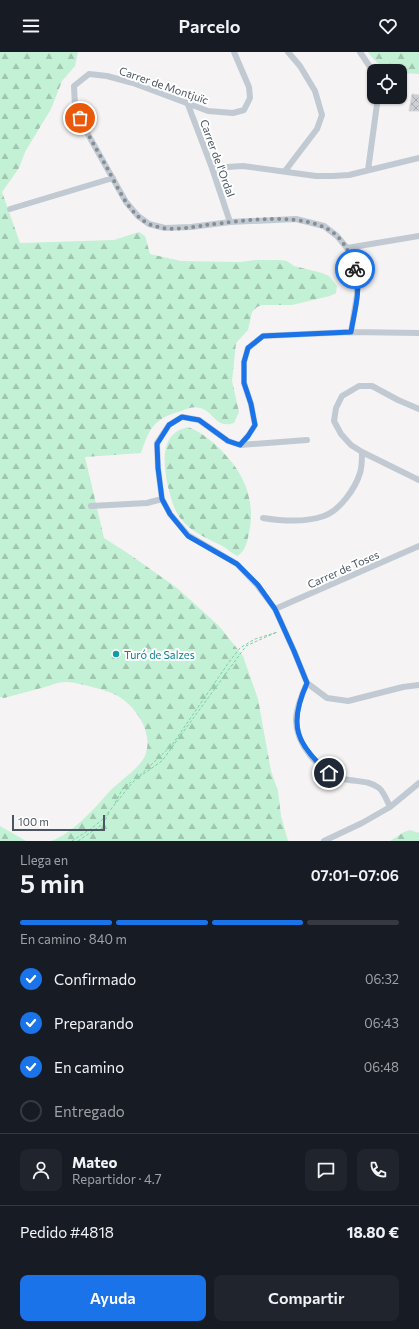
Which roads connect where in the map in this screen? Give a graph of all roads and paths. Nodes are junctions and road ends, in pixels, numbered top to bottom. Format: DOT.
graph roads {
  1 [pos="234,52"];
  2 [pos="288,52"];
  3 [pos="360,52"];
  4 [pos="368,64"];
  5 [pos="187,102"];
  6 [pos="377,104"];
  7 [pos="419,158"];
  8 [pos="212,168"];
  9 [pos="368,170"];
  10 [pos="285,171"];
  11 [pos="113,178"];
  12 [pos="10,209"];
  13 [pos="230,222"];
  14 [pos="419,236"];
  15 [pos="347,248"];
  16 [pos="351,332"];
  17 [pos="419,333"];
  18 [pos="419,409"];
  19 [pos="307,440"];
  20 [pos="240,445"];
  21 [pos="362,452"];
  22 [pos="419,480"];
  23 [pos="162,499"];
  24 [pos="91,506"];
  25 [pos="263,518"];
  26 [pos="419,546"];
  27 [pos="275,609"];
  28 [pos="284,630"];
  29 [pos="307,683"];
  30 [pos="419,684"];
  31 [pos="419,782"];
  32 [pos="390,807"];
  33 [pos="72,841"];
  34 [pos="78,841"];
  35 [pos="324,841"];
  1 -- 5 [label="street, Carrer de Montjuïc"];
  2 -- 10 [label="street"];
  3 -- 4 [label="street"];
  5 -- 8 [label="street, Carrer de l'Ordal"];
  5 -- 11 [label="street, Carrer de Montjuïc"];
  6 -- 9 [label="street"];
  7 -- 9 [label="street"];
  8 -- 10 [label="street"];
  8 -- 13 [label="street, Carrer de l'Ordal"];
  9 -- 10 [label="street"];
  11 -- 12 [label="street"];
  11 -- 13 [label="street"];
  13 -- 15 [label="street"];
  14 -- 15 [label="street"];
  15 -- 16 [label="street"];
  16 -- 17 [label="street"];
  16 -- 20 [label="street"];
  18 -- 21 [label="street"];
  19 -- 20 [label="street"];
  20 -- 23 [label="street"];
  21 -- 22 [label="street"];
  21 -- 25 [label="street"];
  23 -- 24 [label="street"];
  23 -- 27 [label="street"];
  26 -- 27 [label="street, Carrer de Toses"];
  27 -- 28 [label="street"];
  28 -- 29 [label="street"];
  28 -- 33 [label="path"];
  28 -- 34 [label="path"];
  29 -- 30 [label="street"];
  29 -- 32 [label="street"];
  31 -- 32 [label="street"];
  32 -- 35 [label="street"];
}
